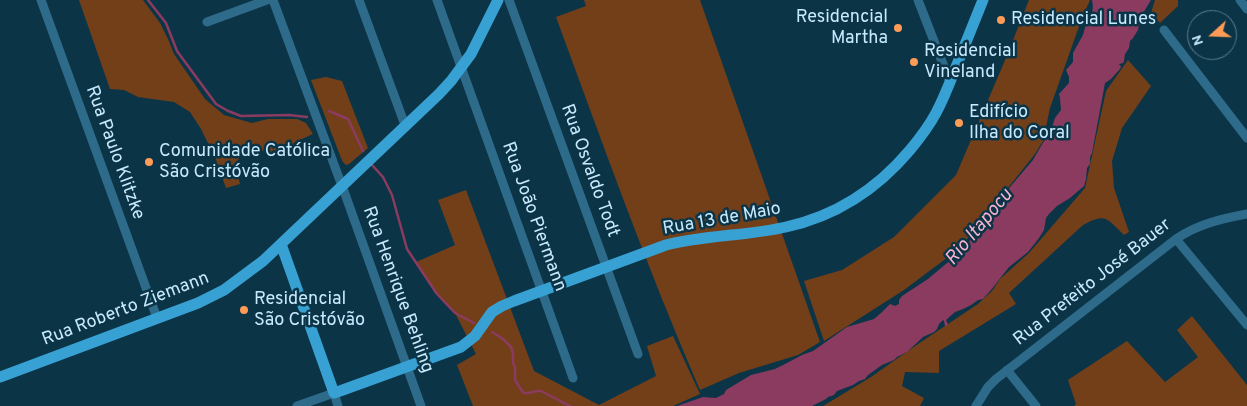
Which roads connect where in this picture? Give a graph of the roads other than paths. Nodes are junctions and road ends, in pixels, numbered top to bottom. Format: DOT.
graph roads {
  1 [pos="41,0"];
  2 [pos="267,0"];
  3 [pos="273,0"];
  4 [pos="359,0"];
  5 [pos="437,0"];
  6 [pos="498,0"];
  7 [pos="509,0"];
  8 [pos="918,0"];
  9 [pos="983,0"];
  10 [pos="1240,0"];
  11 [pos="1247,9"];
  12 [pos="206,22"];
  13 [pos="1164,30"];
  14 [pos="462,68"];
  15 [pos="950,82"];
  16 [pos="405,125"];
  17 [pos="1247,138"];
  18 [pos="342,186"];
  19 [pos="1247,214"];
  20 [pos="1176,239"];
  21 [pos="281,244"];
  22 [pos="607,267"];
  23 [pos="542,290"];
  24 [pos="157,318"];
  25 [pos="1247,325"];
  26 [pos="638,354"];
  27 [pos="407,367"];
  28 [pos="1007,370"];
  29 [pos="0,377"];
  30 [pos="573,378"];
  31 [pos="334,393"];
  32 [pos="297,406"];
  33 [pos="338,406"];
  34 [pos="420,406"];
  35 [pos="976,406"];
  36 [pos="1036,406"];
  1 -- 24 [label="street, Rua Paulo Klitzke"];
  2 -- 12 [label="street"];
  3 -- 18 [label="street, Rua Henrique Behling"];
  4 -- 16 [label="street"];
  5 -- 14 [label="street, Rua João Piermann"];
  6 -- 14 [label="main road, Rua Roberto Ziemann"];
  7 -- 22 [label="street, Rua Osvaldo Todt"];
  8 -- 15 [label="street"];
  9 -- 15 [label="main road, Rua 13 de Maio"];
  10 -- 11 [label="street"];
  13 -- 17 [label="street"];
  14 -- 16 [label="main road, Rua Roberto Ziemann"];
  14 -- 23 [label="street, Rua João Piermann"];
  15 -- 22 [label="main road, Rua 13 de Maio"];
  16 -- 18 [label="main road, Rua Roberto Ziemann"];
  18 -- 21 [label="main road, Rua Roberto Ziemann"];
  18 -- 27 [label="street, Rua Henrique Behling"];
  19 -- 20 [label="street, Rua Prefeito José Bauer"];
  20 -- 25 [label="street"];
  20 -- 28 [label="street, Rua Prefeito José Bauer"];
  21 -- 24 [label="main road, Rua Roberto Ziemann"];
  21 -- 31 [label="main road"];
  22 -- 23 [label="main road, Rua 13 de Maio"];
  22 -- 26 [label="street, Rua Osvaldo Todt"];
  23 -- 27 [label="main road, Rua 13 de Maio"];
  23 -- 30 [label="street, Rua João Piermann"];
  24 -- 29 [label="main road, Rua Roberto Ziemann"];
  27 -- 31 [label="main road, Rua 13 de Maio"];
  27 -- 34 [label="street, Rua Henrique Behling"];
  28 -- 35 [label="street, Rua Prefeito José Bauer"];
  28 -- 36 [label="street"];
  31 -- 32 [label="street, Rua 13 de Maio"];
  31 -- 33 [label="street"];
}
